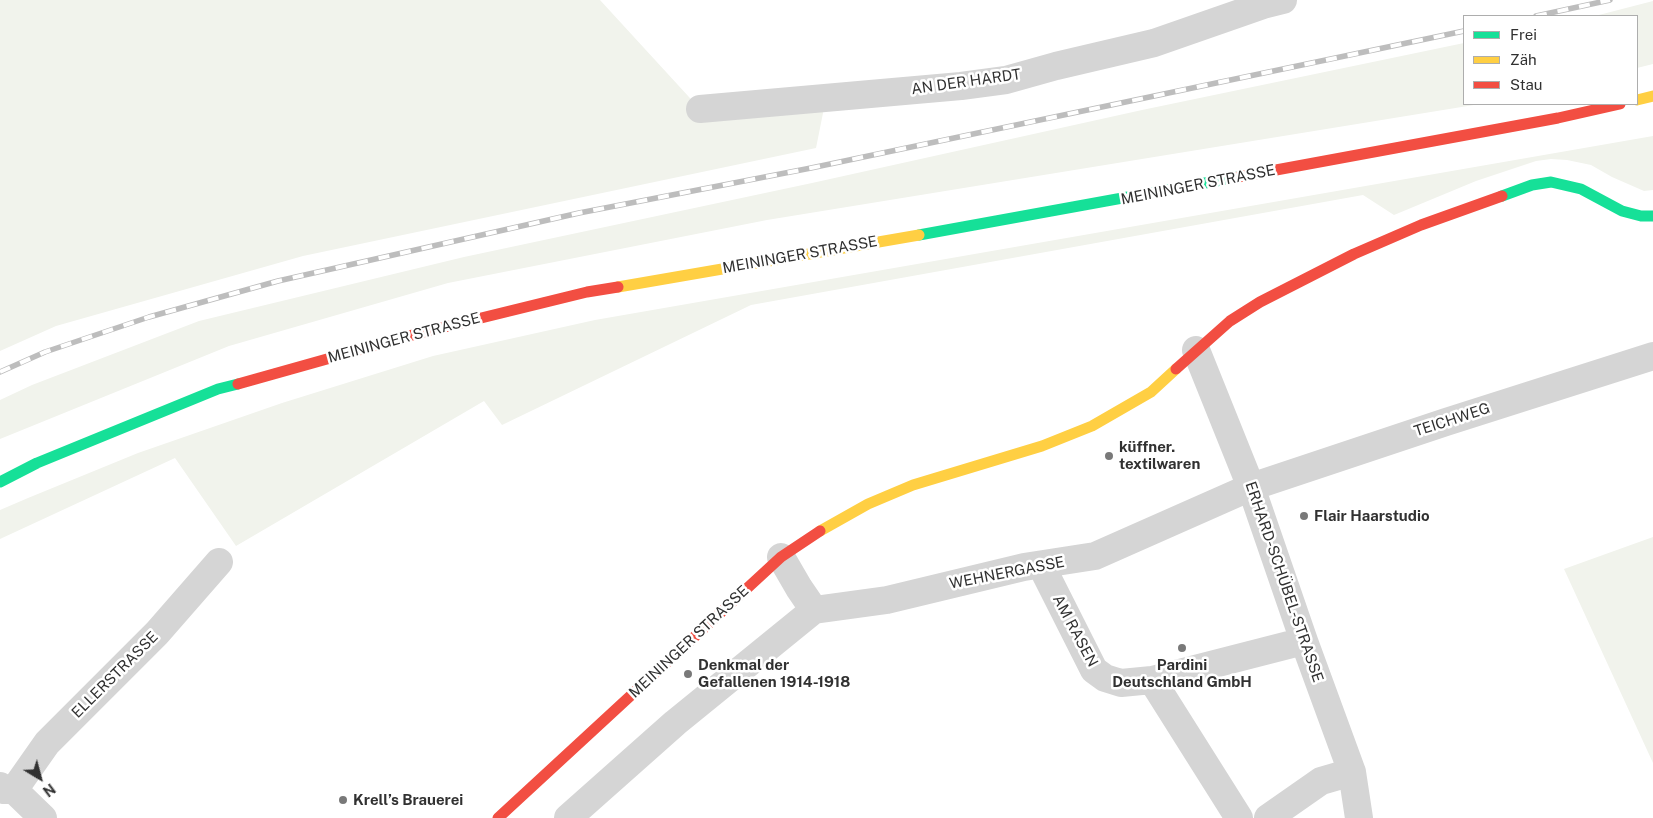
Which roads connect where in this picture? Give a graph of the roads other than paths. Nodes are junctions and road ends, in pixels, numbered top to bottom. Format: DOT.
graph roads {
  1 [pos="1283,0"];
  2 [pos="1653,96"];
  3 [pos="1638,100"];
  4 [pos="1616,105"];
  5 [pos="700,109"];
  6 [pos="1653,216"];
  7 [pos="1196,350"];
  8 [pos="1653,356"];
  9 [pos="0,482"];
  10 [pos="1251,487"];
  11 [pos="781,556"];
  12 [pos="219,562"];
  13 [pos="1041,565"];
  14 [pos="814,610"];
  15 [pos="1304,641"];
  16 [pos="1152,680"];
  17 [pos="1352,772"];
  18 [pos="7,788"];
  19 [pos="43,818"];
  20 [pos="498,818"];
  21 [pos="568,818"];
  22 [pos="1239,818"];
  23 [pos="1268,818"];
  24 [pos="1359,818"];
  1 -- 5 [label="street, AN DER HARDT"];
  2 -- 3 [label="main road"];
  4 -- 9 [label="main road, MEININGER STRASSE"];
  6 -- 7 [label="main road, MEININGER STRASSE"];
  7 -- 10 [label="street, ERHARD-SCHÜBEL-STRASSE"];
  7 -- 11 [label="main road, MEININGER STRASSE"];
  8 -- 10 [label="street, TEICHWEG"];
  10 -- 13 [label="street, WEHNERGASSE"];
  10 -- 15 [label="street, ERHARD-SCHÜBEL-STRASSE"];
  11 -- 14 [label="street"];
  11 -- 20 [label="main road, MEININGER STRASSE"];
  12 -- 18 [label="street, ELLERSTRASSE"];
  13 -- 14 [label="street, WEHNERGASSE"];
  13 -- 16 [label="street, AM RASEN"];
  14 -- 21 [label="street"];
  15 -- 16 [label="street, AM RASEN"];
  15 -- 17 [label="street, ERHARD-SCHÜBEL-STRASSE"];
  16 -- 22 [label="street"];
  17 -- 23 [label="street"];
  17 -- 24 [label="street, ERHARD-SCHÜBEL-STRASSE"];
  18 -- 19 [label="street"];
}
